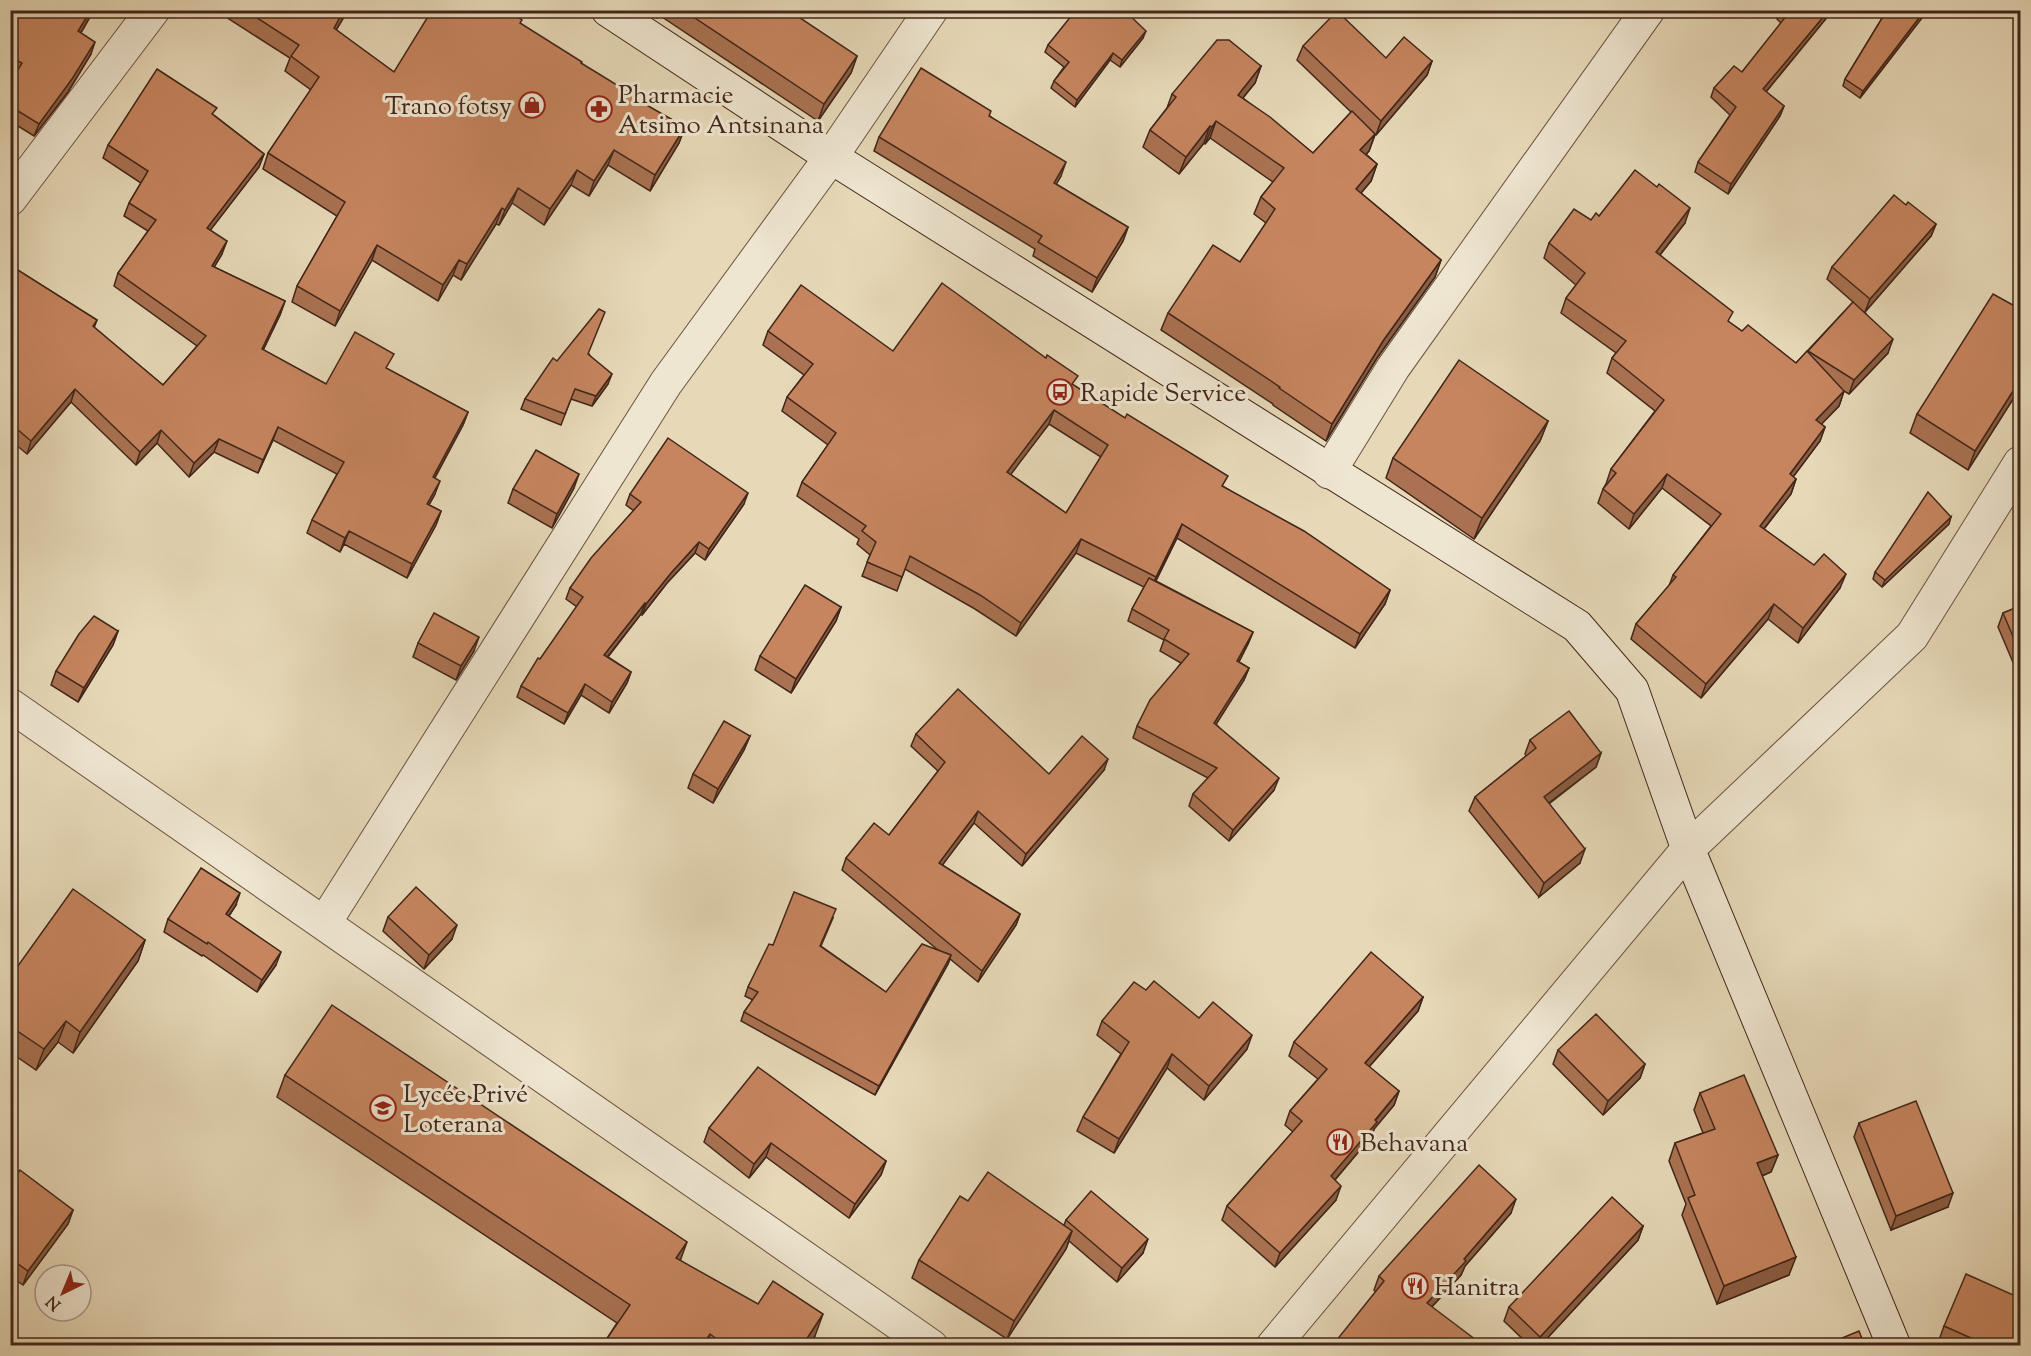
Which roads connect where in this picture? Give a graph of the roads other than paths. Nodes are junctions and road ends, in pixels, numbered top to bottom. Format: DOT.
graph roads {
  1 [pos="153,10"];
  2 [pos="608,10"];
  3 [pos="931,10"];
  4 [pos="1647,10"];
  5 [pos="831,157"];
  6 [pos="10,199"];
  7 [pos="2020,463"];
  8 [pos="1329,472"];
  9 [pos="10,705"];
  10 [pos="1688,849"];
  11 [pos="325,922"];
  12 [pos="931,1346"];
  13 [pos="1273,1346"];
  14 [pos="1894,1346"];
  1 -- 6 [label="street"];
  2 -- 5 [label="street"];
  3 -- 5 [label="street"];
  4 -- 8 [label="street"];
  5 -- 8 [label="street"];
  5 -- 11 [label="street"];
  7 -- 10 [label="street"];
  8 -- 10 [label="street"];
  9 -- 11 [label="street"];
  10 -- 13 [label="street"];
  10 -- 14 [label="street"];
  11 -- 12 [label="street"];
}
